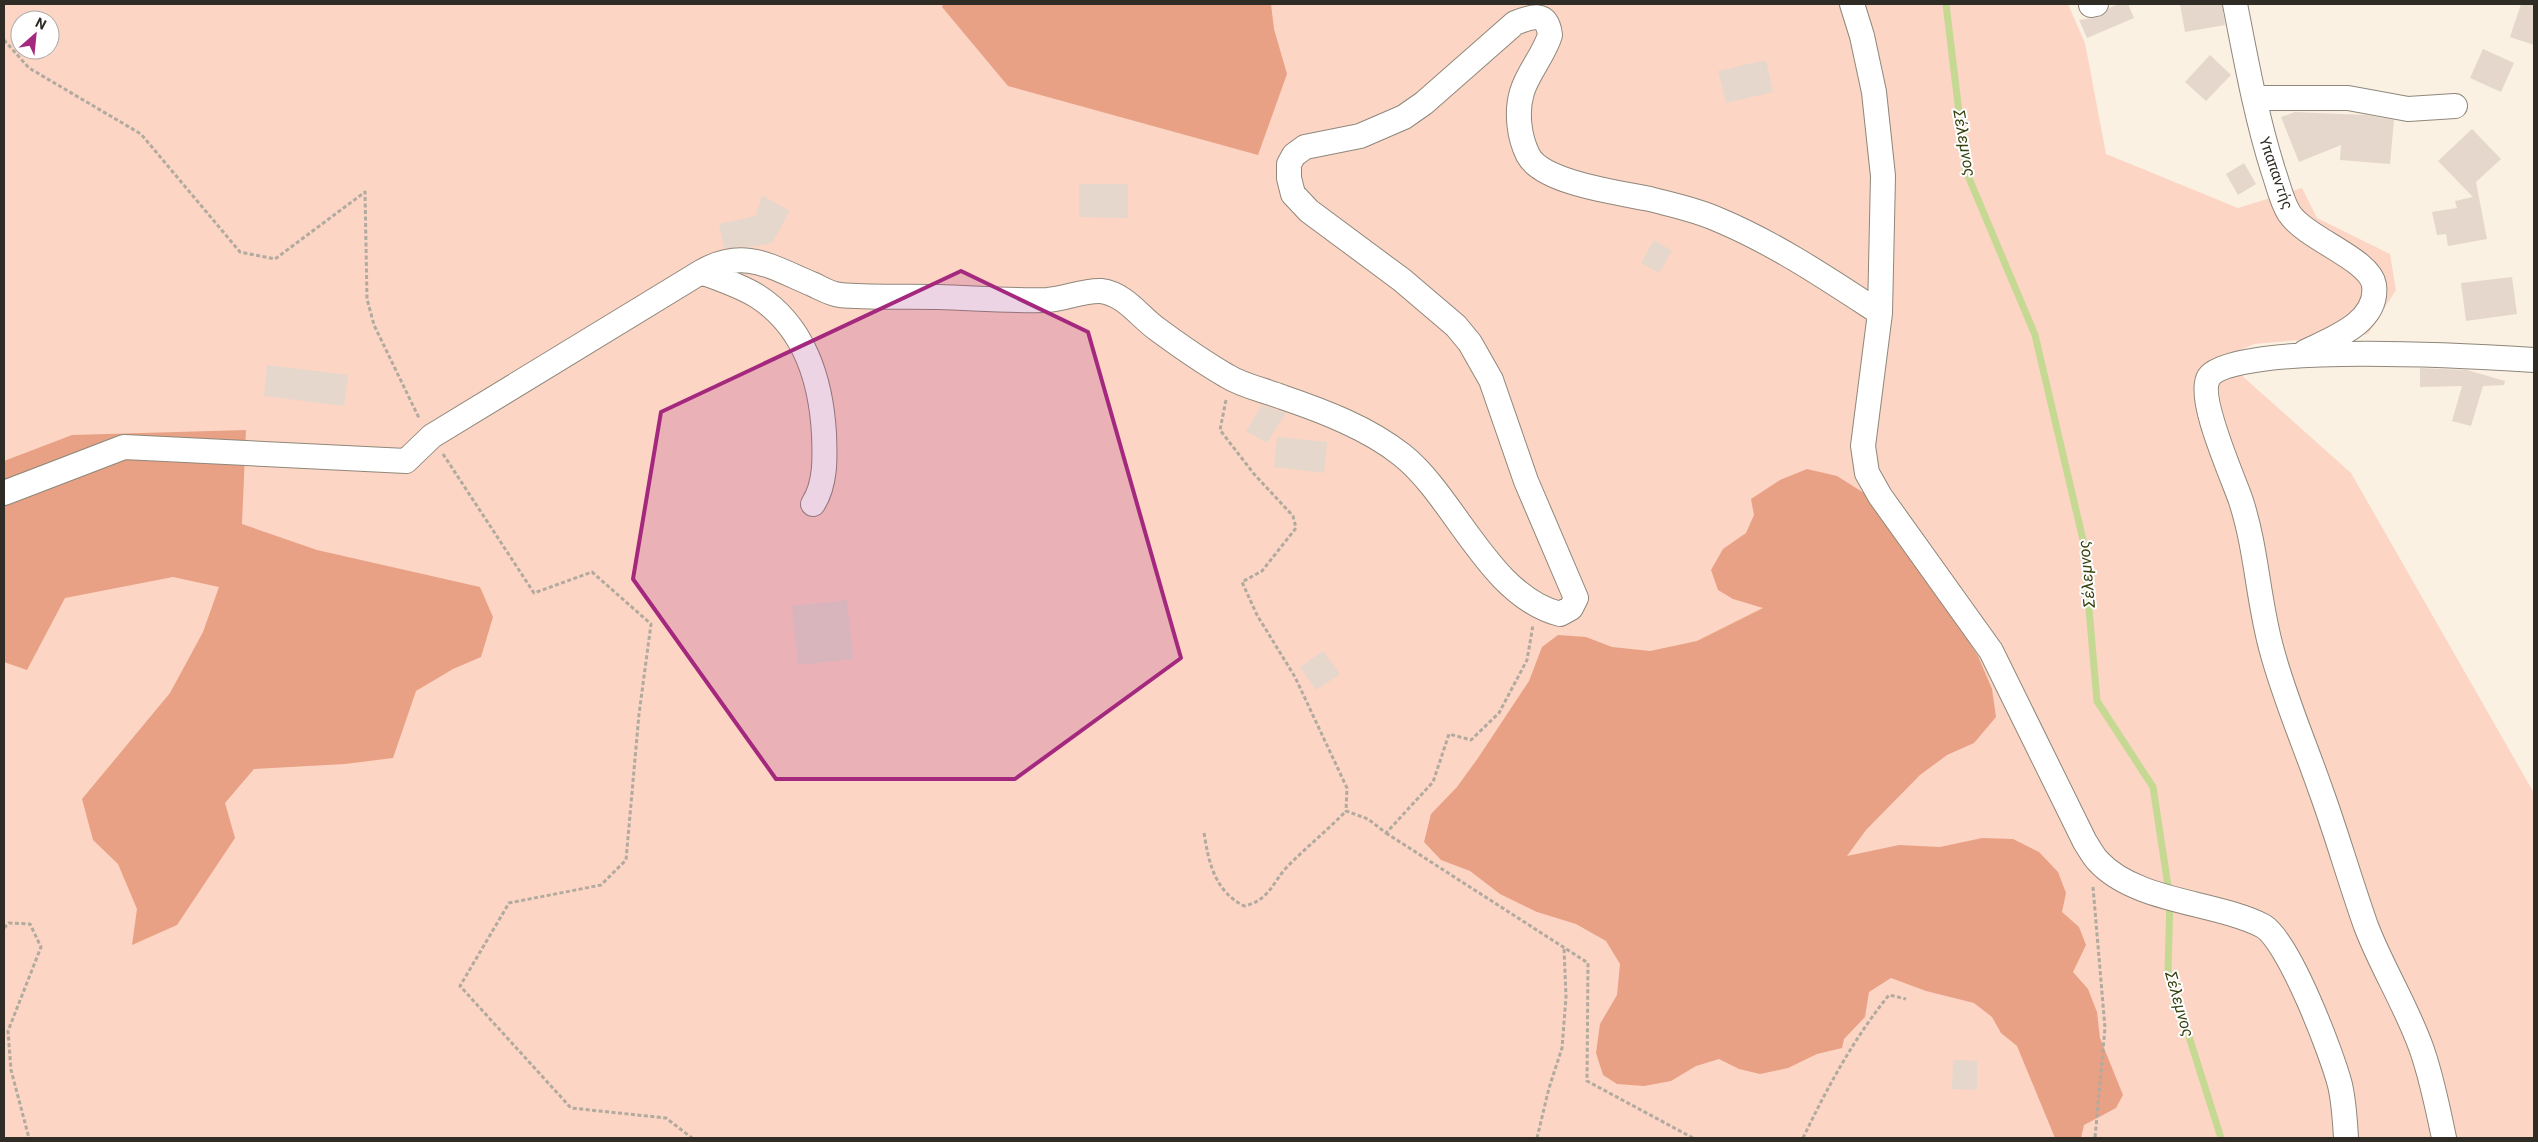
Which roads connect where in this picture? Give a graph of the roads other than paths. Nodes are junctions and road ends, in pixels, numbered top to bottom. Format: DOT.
graph roads {
  1 [pos="1852,4"];
  2 [pos="2235,4"];
  3 [pos="2254,98"];
  4 [pos="2455,106"];
  5 [pos="701,272"];
  6 [pos="1880,312"];
  7 [pos="2300,354"];
  8 [pos="2534,360"];
  9 [pos="4,492"];
  10 [pos="814,504"];
  11 [pos="2346,1138"];
  12 [pos="2444,1138"];
  1 -- 6 [label="street"];
  2 -- 3 [label="street, Υπαπαντής"];
  3 -- 4 [label="street"];
  3 -- 7 [label="street, Υπαπαντής"];
  5 -- 6 [label="street"];
  5 -- 9 [label="street"];
  5 -- 10 [label="street"];
  6 -- 11 [label="street"];
  7 -- 8 [label="street"];
  7 -- 12 [label="street"];
}
